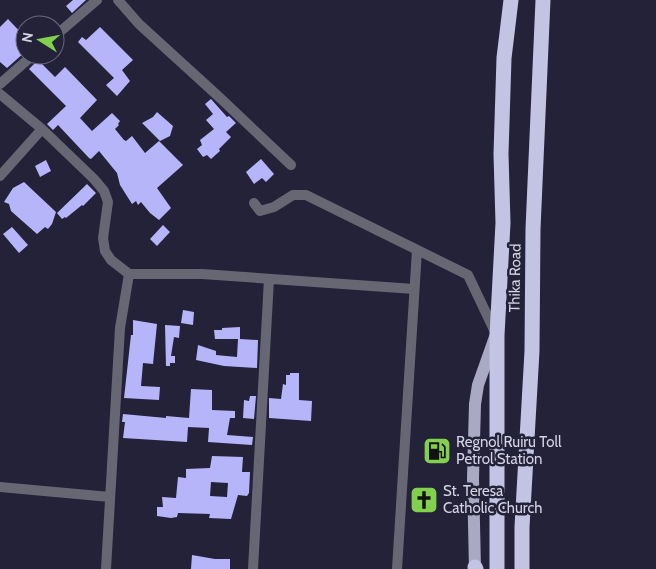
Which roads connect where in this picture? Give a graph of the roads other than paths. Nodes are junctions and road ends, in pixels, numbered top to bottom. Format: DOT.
graph roads {
  1 [pos="97,0"];
  2 [pos="118,0"];
  3 [pos="511,0"];
  4 [pos="543,0"];
  5 [pos="65,27"];
  6 [pos="22,65"];
  7 [pos="0,84"];
  8 [pos="0,94"];
  9 [pos="42,130"];
  10 [pos="291,165"];
  11 [pos="0,176"];
  12 [pos="254,203"];
  13 [pos="417,250"];
  14 [pos="129,274"];
  15 [pos="270,279"];
  16 [pos="414,289"];
  17 [pos="496,335"];
  18 [pos="0,487"];
  19 [pos="110,497"];
  20 [pos="524,565"];
  21 [pos="475,568"];
  22 [pos="106,569"];
  23 [pos="252,569"];
  24 [pos="397,569"];
  25 [pos="498,569"];
  1 -- 5 [label="street"];
  2 -- 10 [label="street"];
  3 -- 17 [label="highway, Thika Road"];
  4 -- 20 [label="highway, Thika Road"];
  6 -- 7 [label="street"];
  8 -- 9 [label="street"];
  9 -- 11 [label="street"];
  9 -- 14 [label="street"];
  12 -- 13 [label="street"];
  13 -- 16 [label="street"];
  13 -- 17 [label="street"];
  14 -- 15 [label="street"];
  14 -- 19 [label="street"];
  15 -- 16 [label="street"];
  15 -- 23 [label="street"];
  16 -- 24 [label="street"];
  17 -- 21 [label="main road, Thika Road"];
  17 -- 25 [label="highway, Thika Road"];
  18 -- 19 [label="street"];
  19 -- 22 [label="street"];
}
